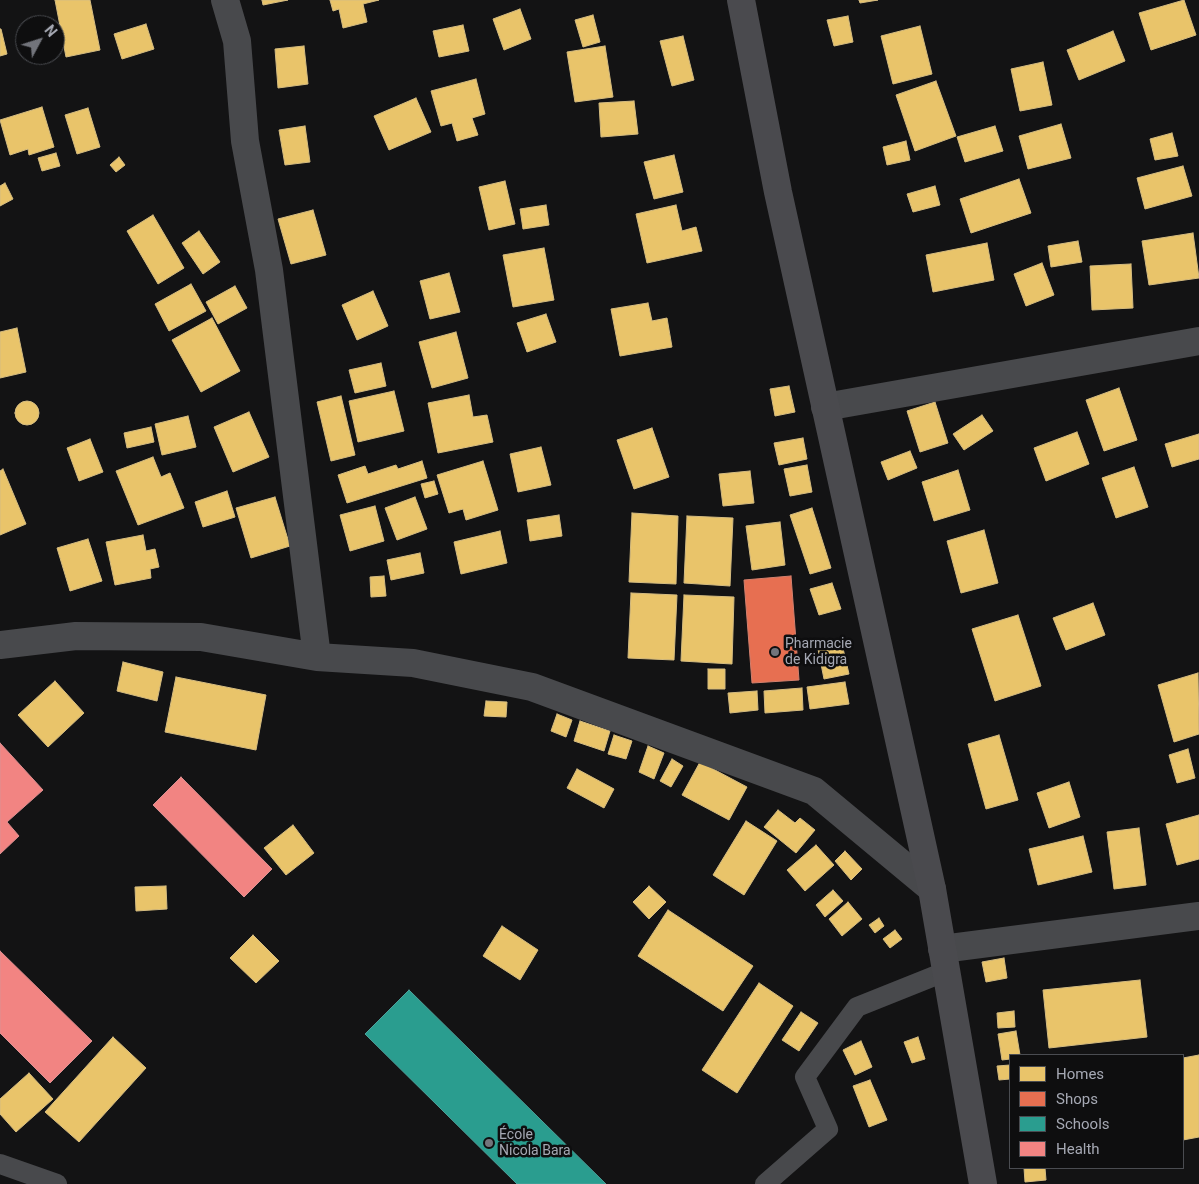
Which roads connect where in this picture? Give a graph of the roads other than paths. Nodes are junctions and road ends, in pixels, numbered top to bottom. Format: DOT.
graph roads {
  1 [pos="225,0"];
  2 [pos="741,0"];
  3 [pos="1199,341"];
  4 [pos="826,407"];
  5 [pos="0,645"];
  6 [pos="317,657"];
  7 [pos="932,889"];
  8 [pos="1199,916"];
  9 [pos="944,960"];
  10 [pos="0,1164"];
  11 [pos="57,1184"];
  12 [pos="765,1184"];
  13 [pos="983,1184"];
  1 -- 6 [label="street"];
  2 -- 4 [label="main road"];
  3 -- 4 [label="street"];
  4 -- 7 [label="main road"];
  5 -- 6 [label="street"];
  6 -- 7 [label="street"];
  7 -- 9 [label="main road"];
  8 -- 9 [label="street"];
  9 -- 12 [label="lane"];
  9 -- 13 [label="main road"];
  10 -- 11 [label="lane"];
}
